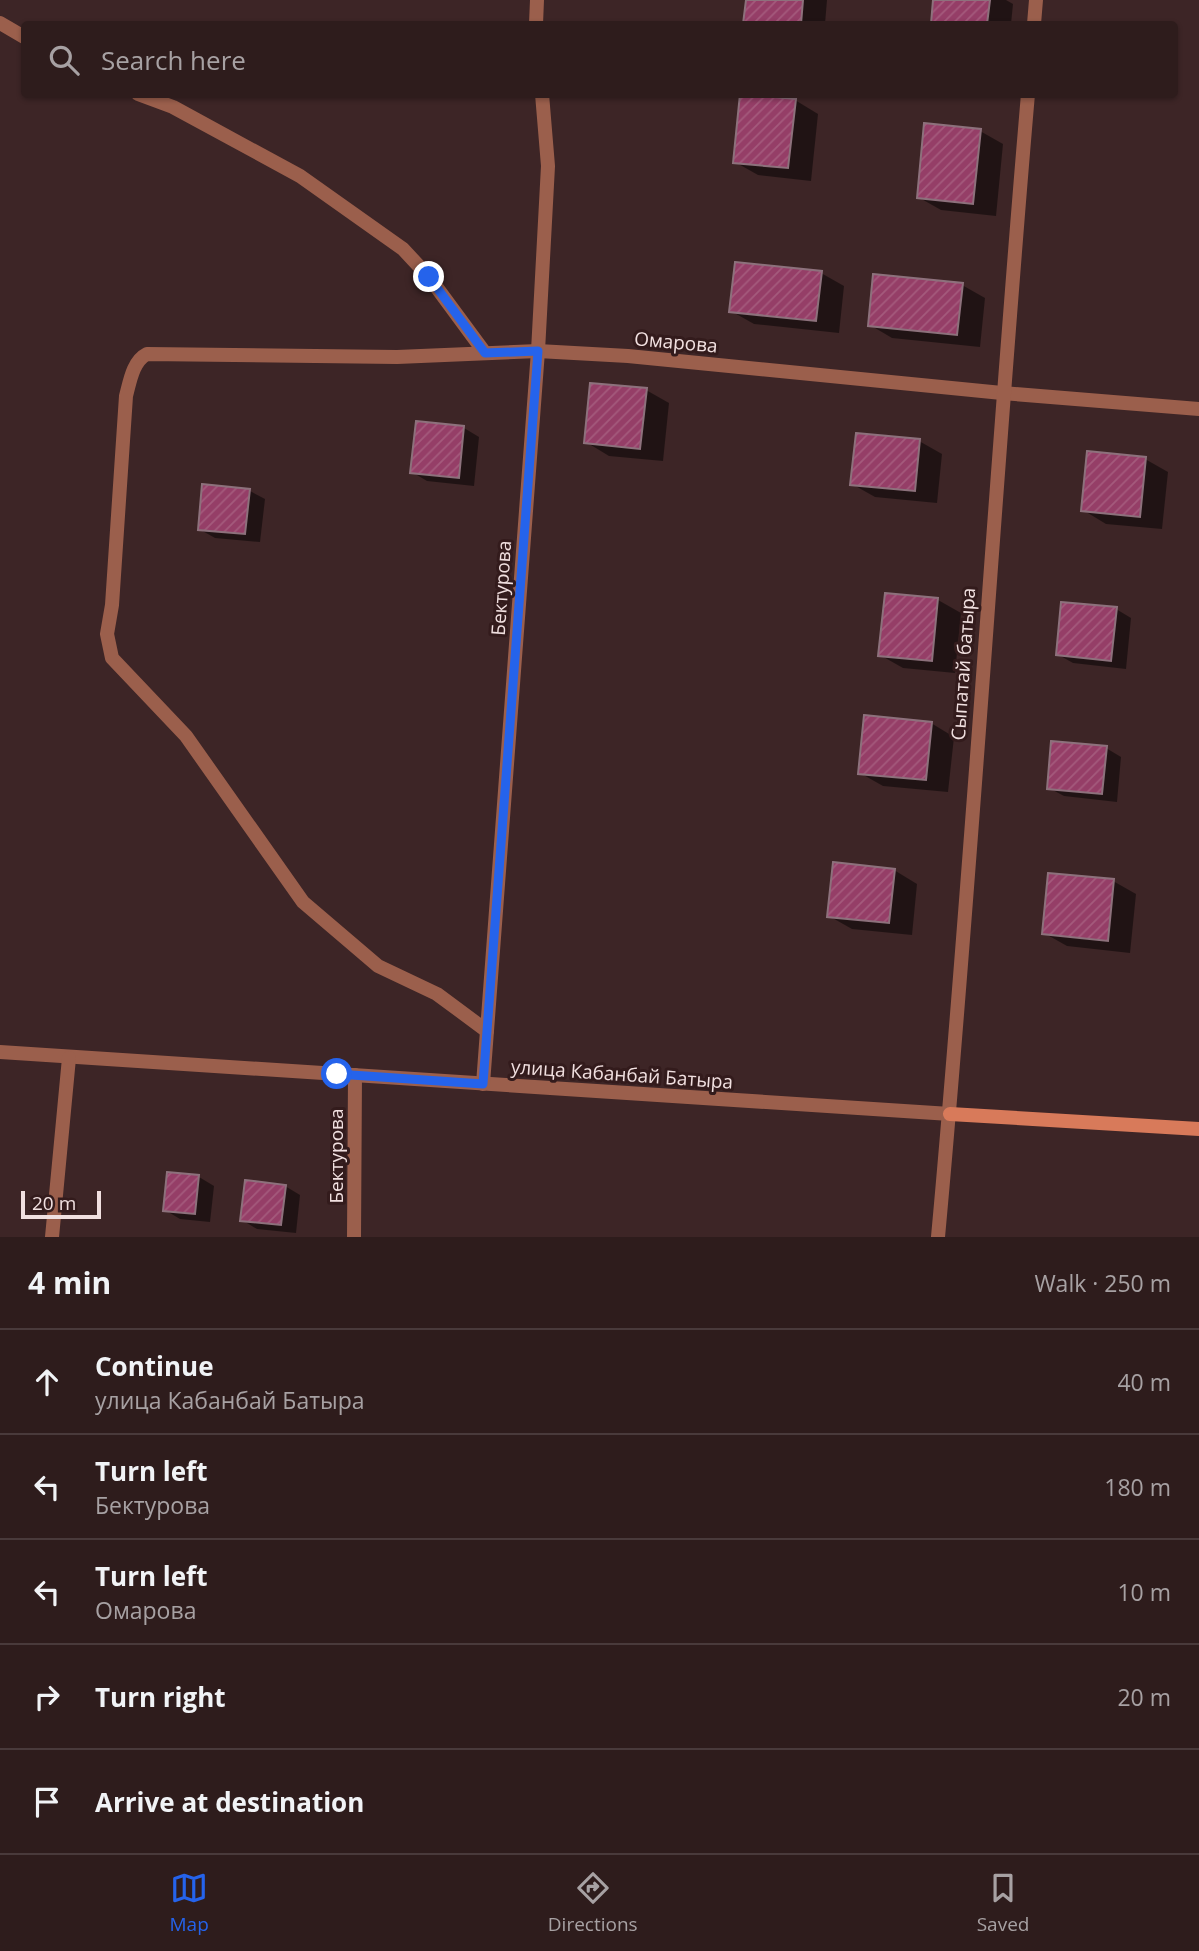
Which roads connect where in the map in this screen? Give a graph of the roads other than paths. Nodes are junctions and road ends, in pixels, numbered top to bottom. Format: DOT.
graph roads {
  1 [pos="537,0"];
  2 [pos="1036,0"];
  3 [pos="536,21"];
  4 [pos="1034,21"];
  5 [pos="0,23"];
  6 [pos="21,35"];
  7 [pos="149,98"];
  8 [pos="542,98"];
  9 [pos="1028,98"];
  10 [pos="538,351"];
  11 [pos="485,353"];
  12 [pos="1002,393"];
  13 [pos="1199,410"];
  14 [pos="487,1031"];
  15 [pos="0,1052"];
  16 [pos="69,1058"];
  17 [pos="355,1075"];
  18 [pos="483,1084"];
  19 [pos="950,1114"];
  20 [pos="1199,1129"];
  21 [pos="52,1237"];
  22 [pos="354,1237"];
  23 [pos="939,1237"];
  1 -- 3 [label="street"];
  2 -- 4 [label="street"];
  5 -- 6 [label="street"];
  7 -- 11 [label="street"];
  8 -- 10 [label="street, Бектурова"];
  9 -- 12 [label="street, Сыпатай батыра"];
  10 -- 11 [label="street, Омарова"];
  10 -- 12 [label="street, Омарова"];
  10 -- 14 [label="street, Бектурова"];
  11 -- 14 [label="street, Омарова"];
  12 -- 13 [label="street, Омарова"];
  12 -- 19 [label="street, Сыпатай батыра"];
  14 -- 18 [label="street, Бектурова"];
  15 -- 16 [label="street, улица Кабанбай Батыра"];
  16 -- 17 [label="street, улица Кабанбай Батыра"];
  16 -- 21 [label="street"];
  17 -- 18 [label="street, улица Кабанбай Батыра"];
  17 -- 22 [label="street, Бектурова"];
  18 -- 19 [label="street, улица Кабанбай Батыра"];
  19 -- 20 [label="street, улица Кабанбай Батыра"];
  19 -- 23 [label="street, Сыпатай батыра"];
}
